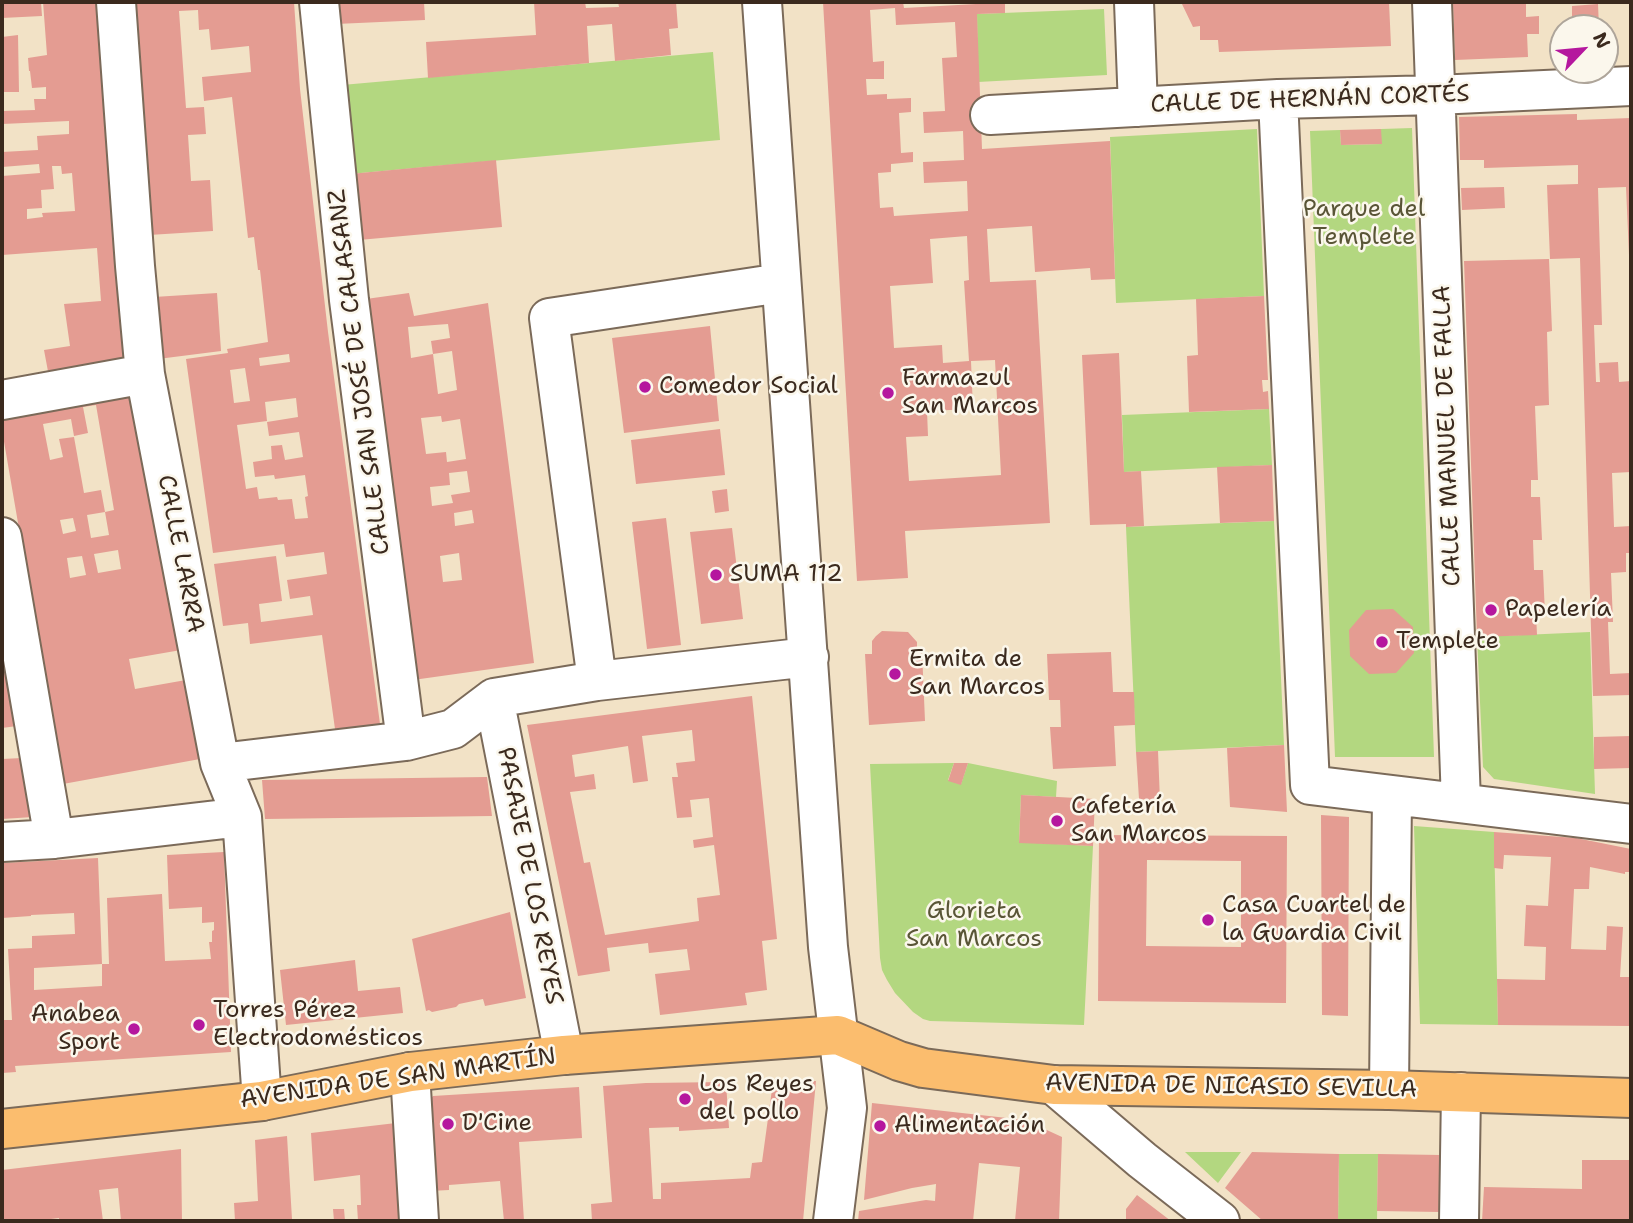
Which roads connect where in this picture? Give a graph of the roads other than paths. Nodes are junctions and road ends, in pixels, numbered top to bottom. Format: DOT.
graph roads {
  1 [pos="116,2"];
  2 [pos="319,2"];
  3 [pos="762,2"];
  4 [pos="1134,2"];
  5 [pos="1432,2"];
  6 [pos="1631,86"];
  7 [pos="1436,95"];
  8 [pos="1278,99"];
  9 [pos="1138,107"];
  10 [pos="989,115"];
  11 [pos="781,283"];
  12 [pos="145,374"];
  13 [pos="2,400"];
  14 [pos="2,537"];
  15 [pos="809,657"];
  16 [pos="597,681"];
  17 [pos="494,698"];
  18 [pos="406,741"];
  19 [pos="220,763"];
  20 [pos="1392,795"];
  21 [pos="1461,802"];
  22 [pos="242,817"];
  23 [pos="1631,824"];
  24 [pos="54,839"];
  25 [pos="2,842"];
  26 [pos="838,1035"];
  27 [pos="564,1055"];
  28 [pos="410,1072"];
  29 [pos="1054,1085"];
  30 [pos="1389,1090"];
  31 [pos="1461,1092"];
  32 [pos="1631,1098"];
  33 [pos="262,1101"];
  34 [pos="2,1129"];
  35 [pos="419,1221"];
  36 [pos="833,1221"];
  37 [pos="1220,1221"];
  38 [pos="1459,1221"];
  1 -- 12 [label="street, CALLE LARRA"];
  2 -- 18 [label="street, CALLE SAN JOSÉ DE CALASANZ"];
  3 -- 11 [label="street"];
  4 -- 9 [label="street"];
  5 -- 7 [label="street, CALLE MANUEL DE FALLA"];
  6 -- 7 [label="street, CALLE DE HERNÁN CORTÉS"];
  7 -- 8 [label="street, CALLE DE HERNÁN CORTÉS"];
  7 -- 21 [label="street, CALLE MANUEL DE FALLA"];
  8 -- 9 [label="street, CALLE DE HERNÁN CORTÉS"];
  8 -- 20 [label="street"];
  9 -- 10 [label="street, CALLE DE HERNÁN CORTÉS"];
  11 -- 15 [label="street"];
  11 -- 16 [label="street"];
  12 -- 13 [label="street"];
  12 -- 19 [label="street, CALLE LARRA"];
  14 -- 24 [label="street"];
  15 -- 16 [label="street"];
  15 -- 26 [label="street"];
  16 -- 17 [label="street"];
  17 -- 18 [label="street"];
  17 -- 27 [label="street, PASAJE DE LOS REYES"];
  18 -- 19 [label="street"];
  19 -- 22 [label="street, CALLE LARRA"];
  20 -- 21 [label="street"];
  20 -- 30 [label="street"];
  21 -- 23 [label="street"];
  22 -- 24 [label="street"];
  22 -- 33 [label="street, CALLE LARRA"];
  24 -- 25 [label="street"];
  26 -- 27 [label="main road, AVENIDA DE SAN MARTÍN"];
  26 -- 29 [label="main road, AVENIDA DE NICASIO SEVILLA"];
  26 -- 36 [label="street"];
  27 -- 28 [label="main road, AVENIDA DE SAN MARTÍN"];
  28 -- 33 [label="main road, AVENIDA DE SAN MARTÍN"];
  28 -- 35 [label="street"];
  29 -- 30 [label="main road, AVENIDA DE NICASIO SEVILLA"];
  29 -- 37 [label="street"];
  30 -- 31 [label="main road, AVENIDA DE NICASIO SEVILLA"];
  31 -- 32 [label="main road, AVENIDA DE NICASIO SEVILLA"];
  31 -- 38 [label="street"];
  33 -- 34 [label="main road, AVENIDA DE SAN MARTÍN"];
}
